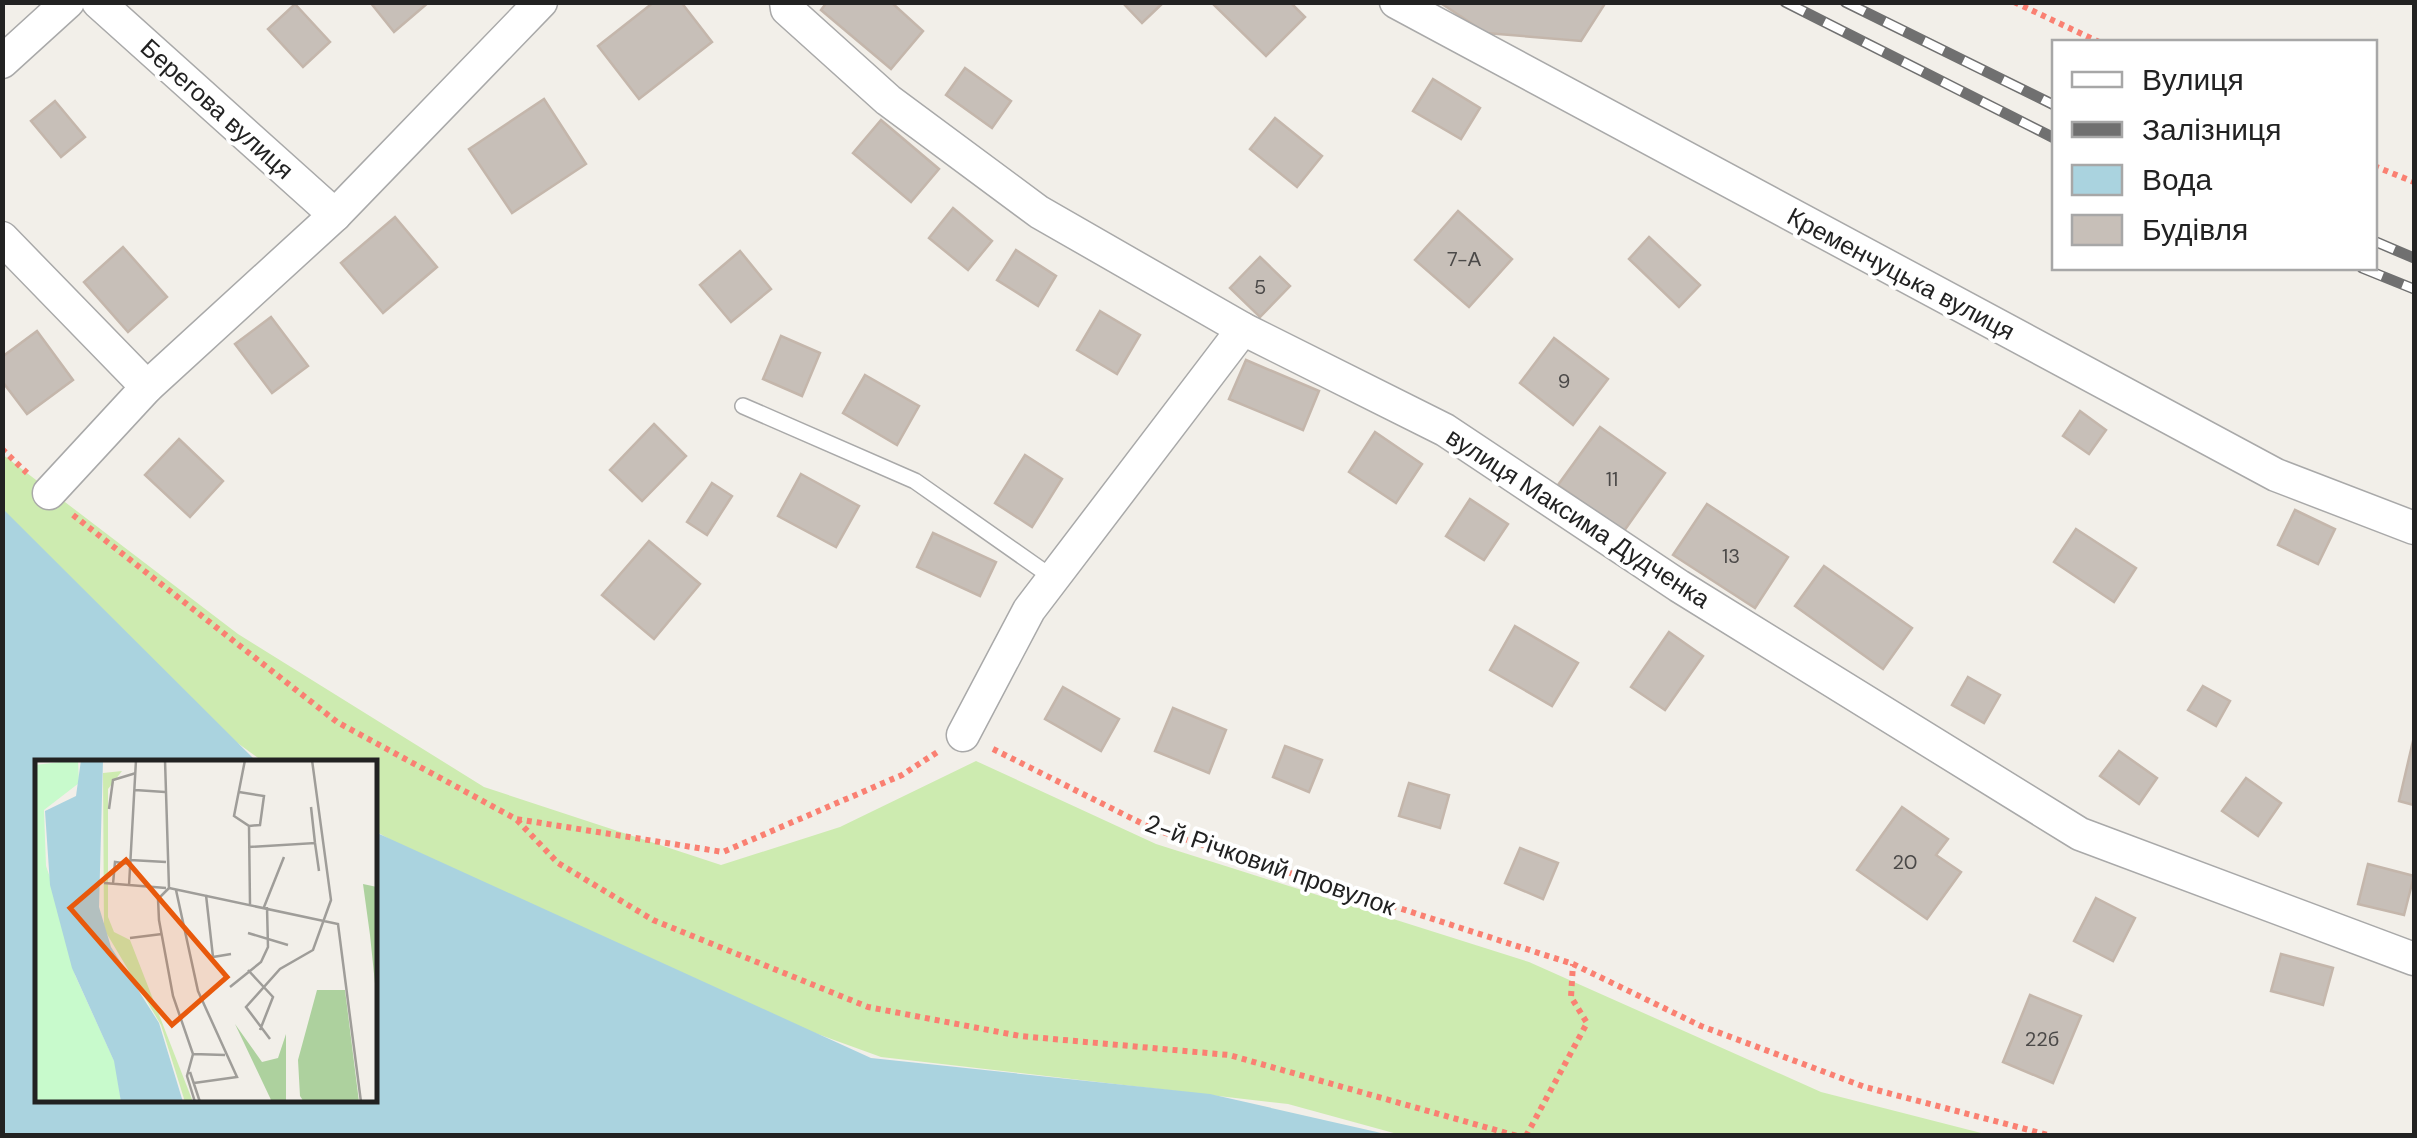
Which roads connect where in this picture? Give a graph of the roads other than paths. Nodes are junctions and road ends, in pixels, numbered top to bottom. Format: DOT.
graph roads {
  1 [pos="68,2"];
  2 [pos="98,2"];
  3 [pos="541,2"];
  4 [pos="786,2"];
  5 [pos="1396,2"];
  6 [pos="2,62"];
  7 [pos="335,215"];
  8 [pos="2,238"];
  9 [pos="1244,329"];
  10 [pos="147,388"];
  11 [pos="743,406"];
  12 [pos="49,494"];
  13 [pos="2414,528"];
  14 [pos="1053,578"];
  15 [pos="963,735"];
  16 [pos="2414,958"];
  1 -- 6 [label="street"];
  2 -- 7 [label="street, Берегова вулиця"];
  3 -- 7 [label="street"];
  4 -- 9 [label="street, вулиця Максима Дудченка"];
  5 -- 13 [label="street, Кременчуцька вулиця"];
  7 -- 10 [label="street"];
  8 -- 10 [label="street"];
  9 -- 14 [label="street"];
  9 -- 16 [label="street, вулиця Максима Дудченка"];
  10 -- 12 [label="street"];
  11 -- 14 [label="lane"];
  14 -- 15 [label="street"];
}
